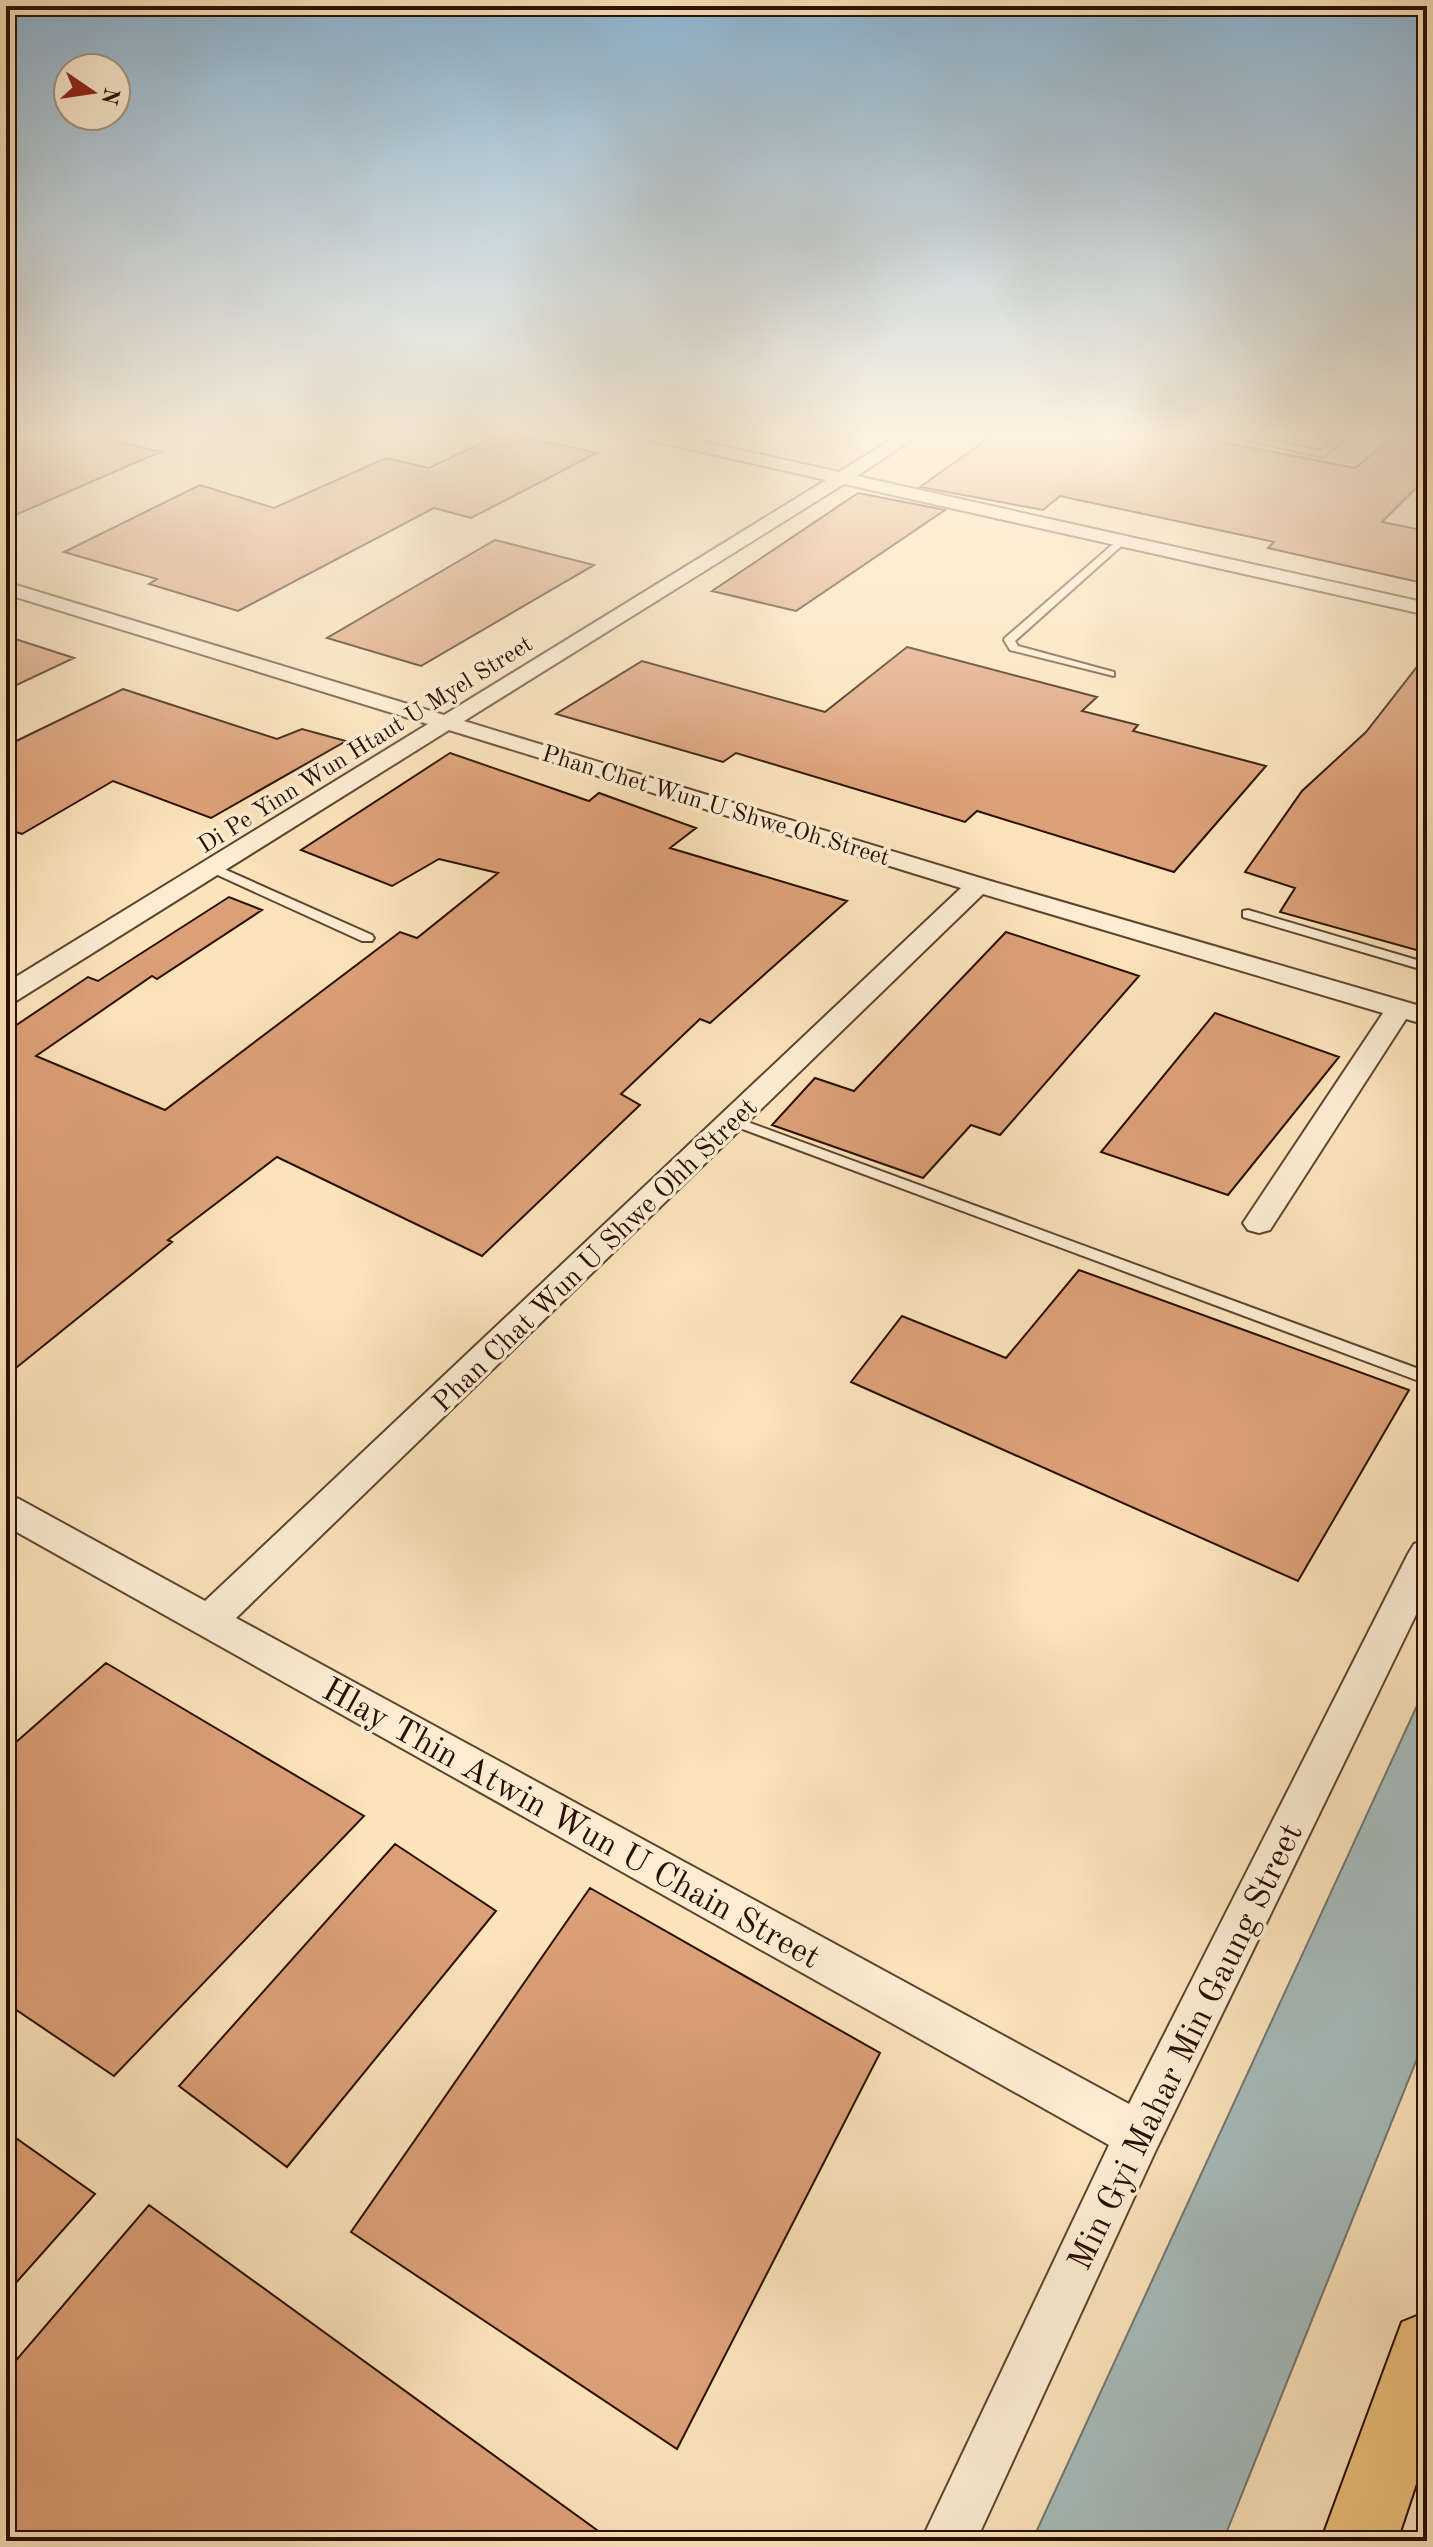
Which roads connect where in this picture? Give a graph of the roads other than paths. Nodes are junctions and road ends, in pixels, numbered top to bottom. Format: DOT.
graph roads {
  1 [pos="724,552"];
  2 [pos="1110,552"];
  3 [pos="1171,552"];
  4 [pos="6,588"];
  5 [pos="1427,609"];
  6 [pos="1110,674"];
  7 [pos="446,724"];
  8 [pos="215,869"];
  9 [pos="978,885"];
  10 [pos="1248,914"];
  11 [pos="367,938"];
  12 [pos="1427,967"];
  13 [pos="6,995"];
  14 [pos="1413,1013"];
  15 [pos="734,1121"];
  16 [pos="1259,1223"];
  17 [pos="1427,1378"];
  18 [pos="6,1509"];
  19 [pos="1427,1554"];
  20 [pos="208,1621"];
  21 [pos="1138,2135"];
  22 [pos="1427,2347"];
  23 [pos="948,2541"];
  24 [pos="1359,2541"];
  1 -- 7 [label="street, Di Pe Yinn Wun Htaut U Myel Street"];
  2 -- 6 [label="lane"];
  3 -- 5 [label="street"];
  4 -- 7 [label="street, Phan Chet Wun U Shwe Oh Street"];
  7 -- 8 [label="street, Di Pe Yinn Wun Htaut U Myel Street"];
  7 -- 9 [label="street, Phan Chet Wun U Shwe Oh Street"];
  8 -- 11 [label="lane"];
  8 -- 13 [label="street, Di Pe Yinn Wun Htaut U Myel Street"];
  9 -- 14 [label="street, Phan Chet Wun U Shwe Oh Street"];
  9 -- 15 [label="street, Phan Chat Wun U Shwe Ohh Street"];
  10 -- 12 [label="lane"];
  14 -- 16 [label="street"];
  15 -- 17 [label="lane"];
  15 -- 20 [label="street, Phan Chat Wun U Shwe Ohh Street"];
  18 -- 20 [label="street, Hlay Thin Atwin Wun U Chain Street"];
  19 -- 21 [label="street, Min Gyi Mahar Min Gaung Street"];
  20 -- 21 [label="street, Hlay Thin Atwin Wun U Chain Street"];
  21 -- 23 [label="street, Min Gyi Mahar Min Gaung Street"];
  22 -- 24 [label="main road"];
}
